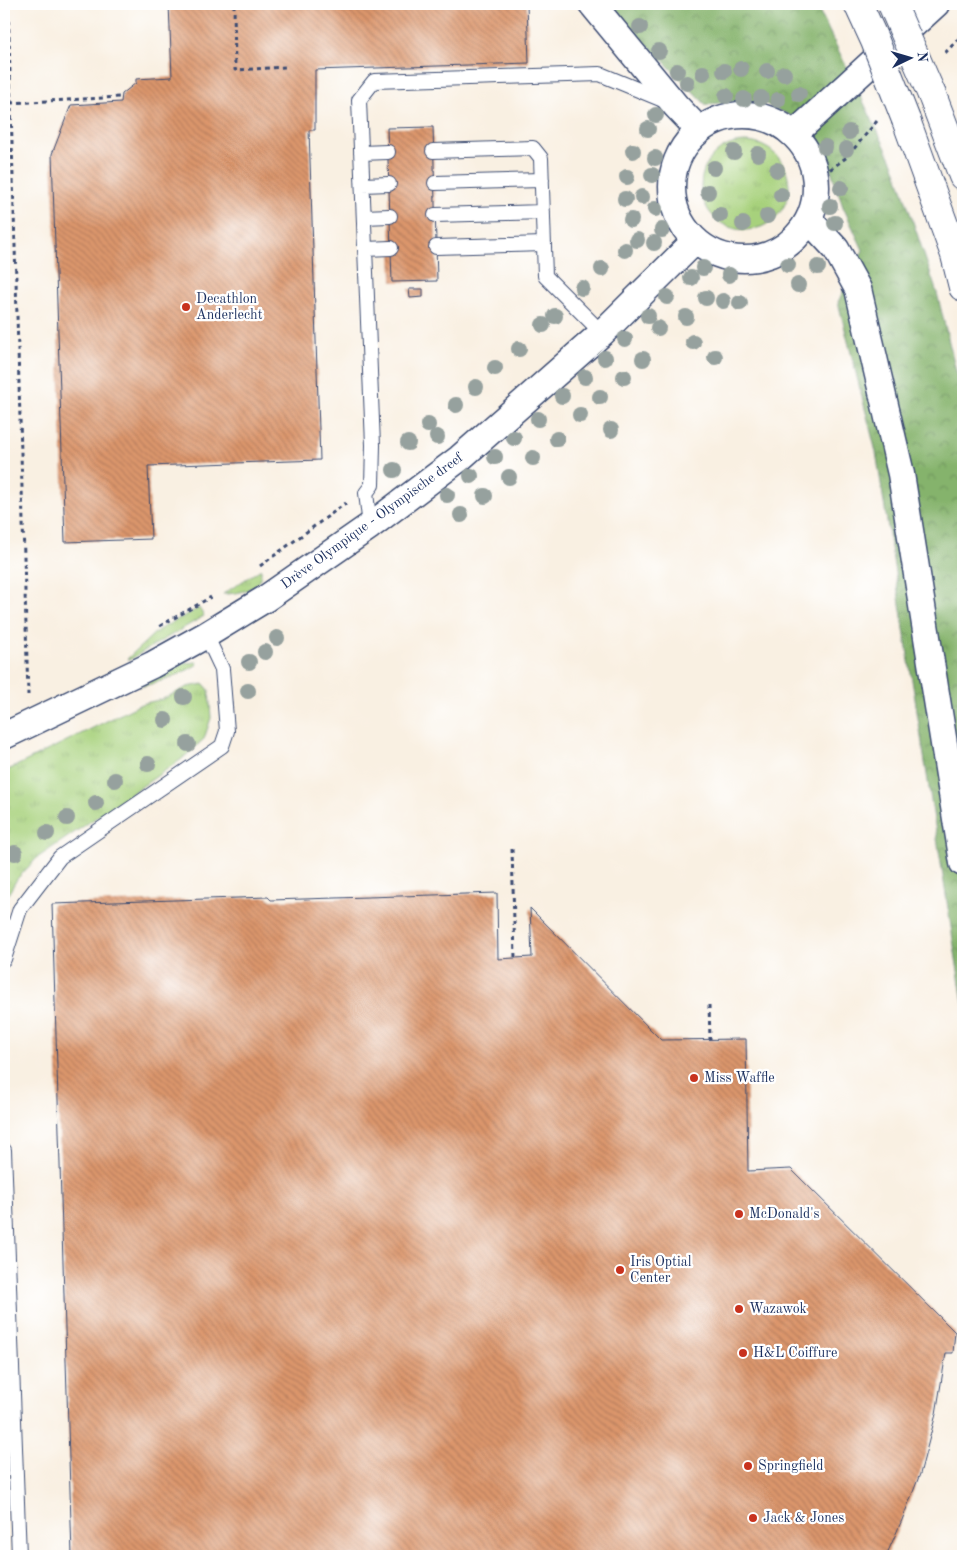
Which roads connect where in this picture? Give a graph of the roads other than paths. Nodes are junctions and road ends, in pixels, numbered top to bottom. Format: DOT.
graph roads {
  1 [pos="592,4"];
  2 [pos="858,4"];
  3 [pos="892,4"];
  4 [pos="936,4"];
  5 [pos="676,106"];
  6 [pos="699,130"];
  7 [pos="794,134"];
  8 [pos="433,151"];
  9 [pos="388,152"];
  10 [pos="361,153"];
  11 [pos="963,176"];
  12 [pos="542,180"];
  13 [pos="434,183"];
  14 [pos="389,184"];
  15 [pos="363,185"];
  16 [pos="543,212"];
  17 [pos="436,215"];
  18 [pos="390,216"];
  19 [pos="364,217"];
  20 [pos="809,220"];
  21 [pos="695,241"];
  22 [pos="544,244"];
  23 [pos="436,247"];
  24 [pos="391,248"];
  25 [pos="365,249"];
  26 [pos="963,287"];
  27 [pos="602,333"];
  28 [pos="370,526"];
  29 [pos="206,635"];
  30 [pos="4,736"];
  31 [pos="963,863"];
  32 [pos="4,959"];
  33 [pos="4,1150"];
  34 [pos="19,1556"];
  1 -- 5 [label="street"];
  2 -- 26 [label="highway, bridge"];
  3 -- 11 [label="highway, bridge"];
  4 -- 7 [label="street"];
  5 -- 6 [label="street"];
  5 -- 10 [label="lane"];
  6 -- 7 [label="street"];
  6 -- 21 [label="street"];
  7 -- 20 [label="street"];
  8 -- 12 [label="lane"];
  9 -- 10 [label="lane"];
  10 -- 15 [label="lane"];
  12 -- 13 [label="lane"];
  12 -- 16 [label="lane"];
  14 -- 15 [label="lane"];
  15 -- 19 [label="lane"];
  16 -- 17 [label="lane"];
  16 -- 22 [label="lane"];
  18 -- 19 [label="lane"];
  19 -- 25 [label="lane"];
  20 -- 21 [label="street"];
  20 -- 31 [label="street"];
  21 -- 27 [label="street, Drève Olympique - Olympische dreef"];
  22 -- 23 [label="lane"];
  22 -- 27 [label="lane"];
  24 -- 25 [label="lane"];
  25 -- 28 [label="lane"];
  27 -- 28 [label="street, Drève Olympique - Olympische dreef"];
  28 -- 29 [label="street, Drève Olympique - Olympische dreef"];
  29 -- 30 [label="street, Drève Olympique - Olympische dreef"];
  29 -- 32 [label="lane"];
  33 -- 34 [label="lane"];
}
